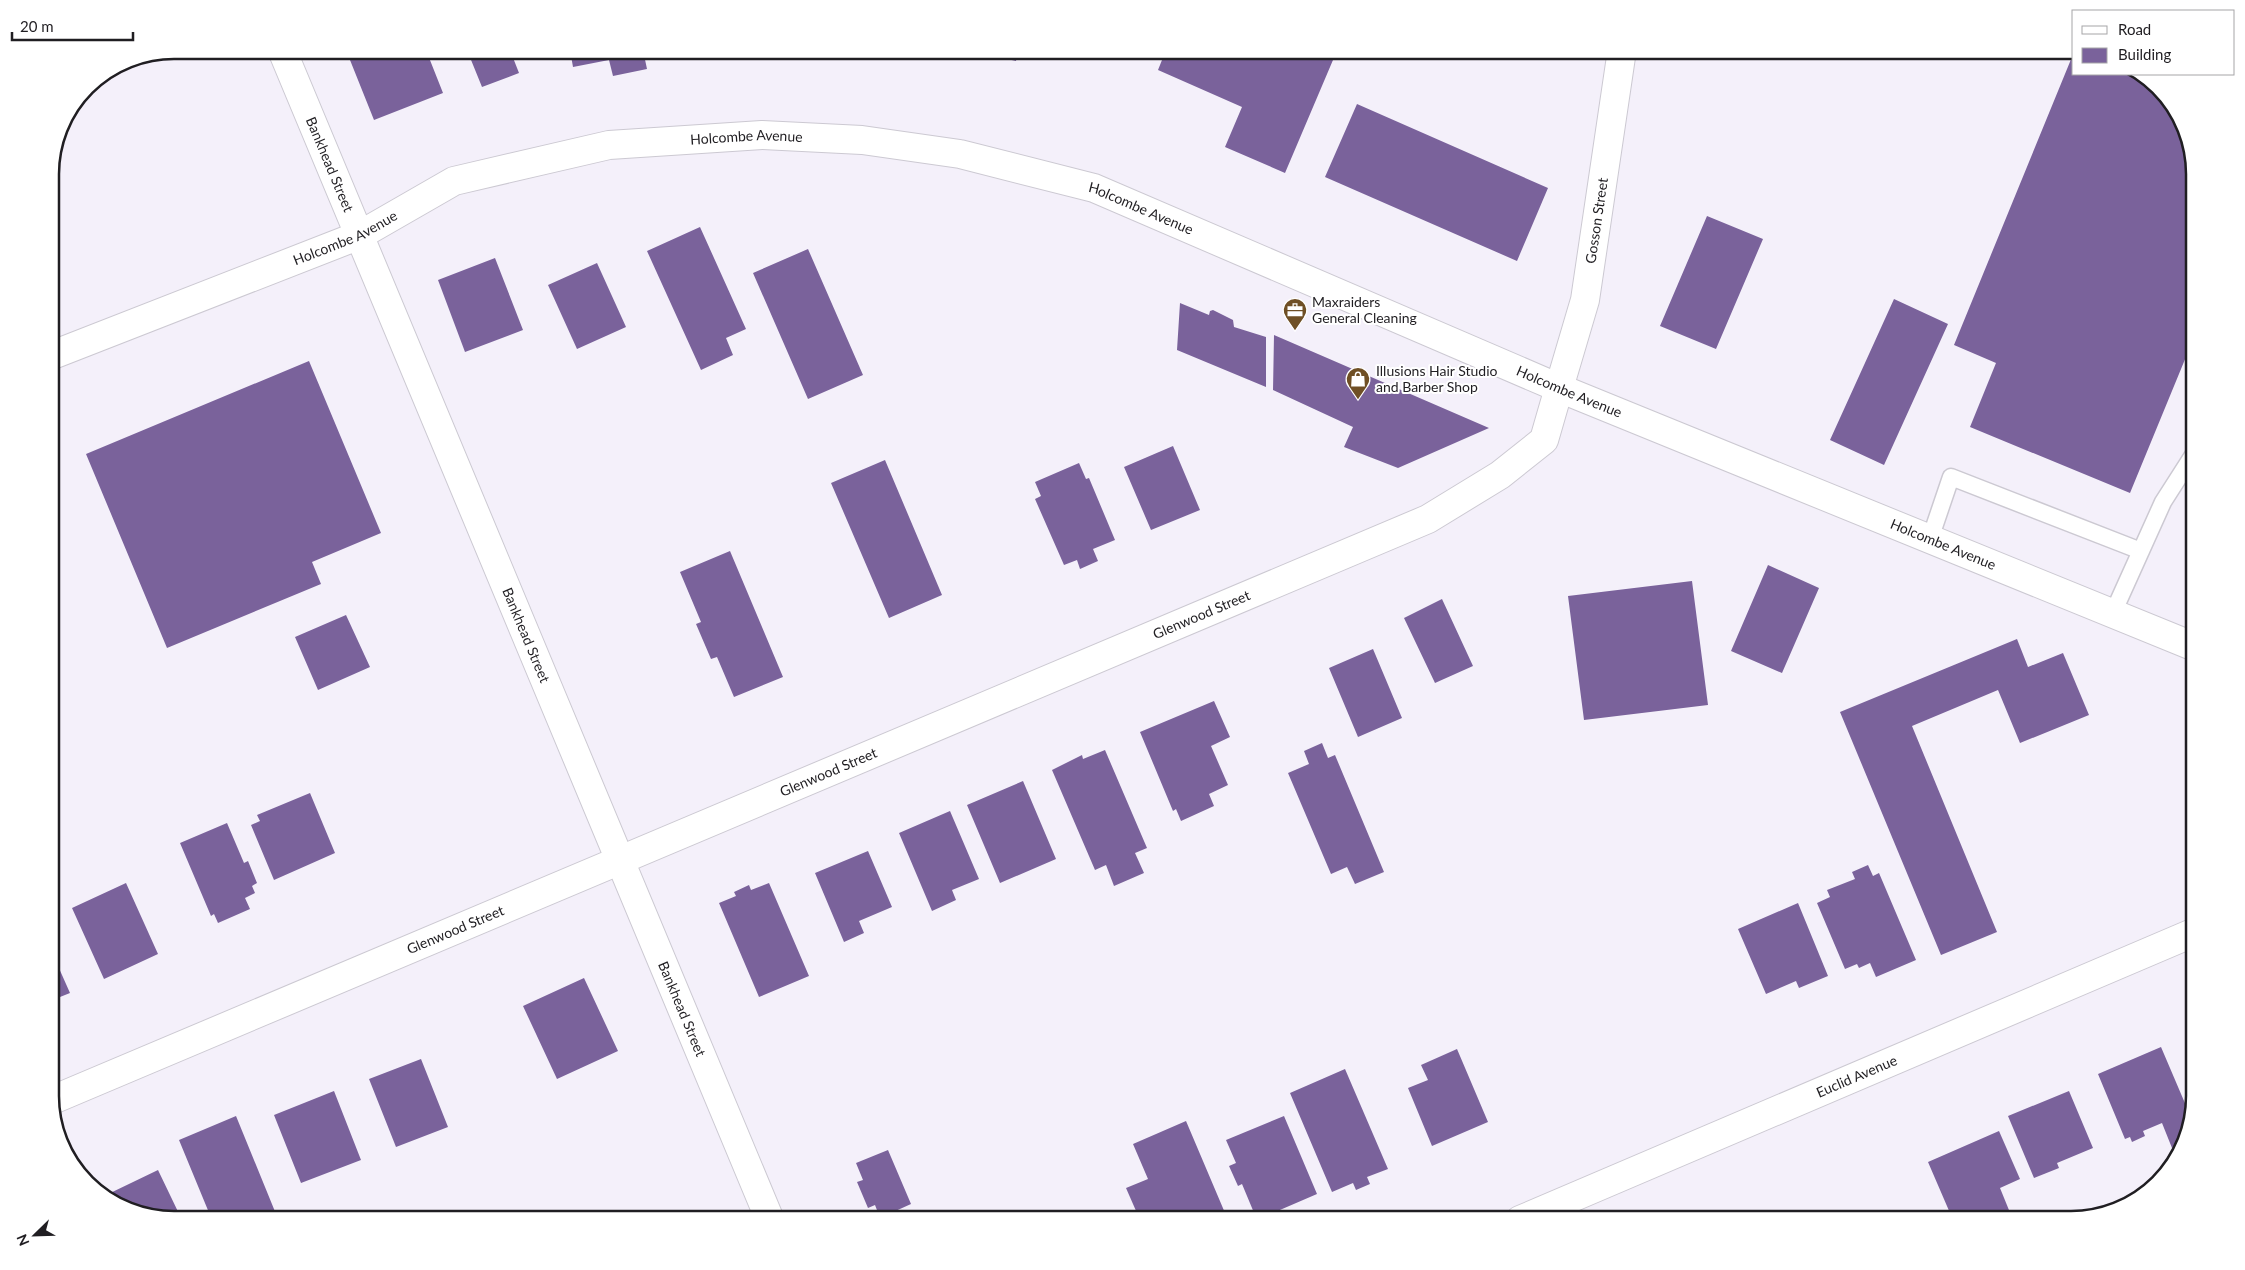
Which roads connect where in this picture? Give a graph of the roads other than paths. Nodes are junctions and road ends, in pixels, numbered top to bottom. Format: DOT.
graph roads {
  1 [pos="286,59"];
  2 [pos="1621,59"];
  3 [pos="360,235"];
  4 [pos="59,352"];
  5 [pos="1559,388"];
  6 [pos="2186,466"];
  7 [pos="1930,539"];
  8 [pos="2141,551"];
  9 [pos="2113,613"];
  10 [pos="2186,643"];
  11 [pos="621,861"];
  12 [pos="2186,936"];
  13 [pos="59,1097"];
  14 [pos="766,1211"];
  15 [pos="1541,1211"];
  1 -- 3 [label="street, Bankhead Street"];
  2 -- 5 [label="street, Gosson Street"];
  3 -- 4 [label="street, Holcombe Avenue"];
  3 -- 5 [label="street, Holcombe Avenue"];
  3 -- 11 [label="street, Bankhead Street"];
  5 -- 7 [label="street, Holcombe Avenue"];
  5 -- 11 [label="street, Glenwood Street"];
  6 -- 8 [label="lane"];
  7 -- 8 [label="lane"];
  7 -- 9 [label="street, Holcombe Avenue"];
  8 -- 9 [label="lane"];
  9 -- 10 [label="street, Holcombe Avenue"];
  11 -- 13 [label="street, Glenwood Street"];
  11 -- 14 [label="street, Bankhead Street"];
  12 -- 15 [label="street, Euclid Avenue"];
}
